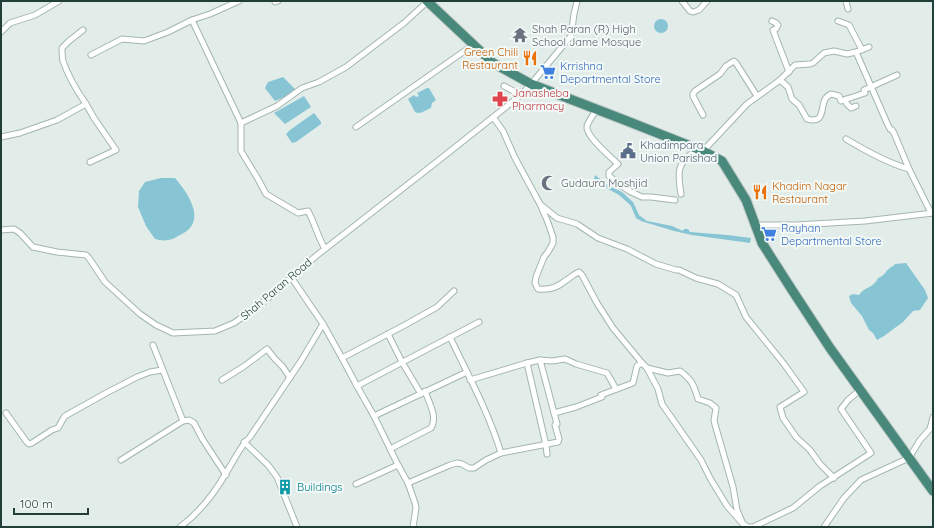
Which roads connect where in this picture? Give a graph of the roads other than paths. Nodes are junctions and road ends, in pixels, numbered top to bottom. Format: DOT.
graph roads {
  1 [pos="60,1"];
  2 [pos="239,1"];
  3 [pos="427,1"];
  4 [pos="577,1"];
  5 [pos="682,1"];
  6 [pos="707,1"];
  7 [pos="846,1"];
  8 [pos="848,9"];
  9 [pos="192,20"];
  10 [pos="772,21"];
  11 [pos="838,21"];
  12 [pos="84,30"];
  13 [pos="1,32"];
  14 [pos="473,45"];
  15 [pos="869,47"];
  16 [pos="862,50"];
  17 [pos="856,52"];
  18 [pos="91,55"];
  19 [pos="788,72"];
  20 [pos="897,75"];
  21 [pos="780,80"];
  22 [pos="531,84"];
  23 [pos="504,86"];
  24 [pos="871,87"];
  25 [pos="520,95"];
  26 [pos="757,96"];
  27 [pos="846,99"];
  28 [pos="86,104"];
  29 [pos="856,106"];
  30 [pos="597,109"];
  31 [pos="703,115"];
  32 [pos="493,117"];
  33 [pos="241,123"];
  34 [pos="356,127"];
  35 [pos="1,136"];
  36 [pos="846,139"];
  37 [pos="700,150"];
  38 [pos="90,162"];
  39 [pos="909,169"];
  40 [pos="681,194"];
  41 [pos="675,200"];
  42 [pos="540,204"];
  43 [pos="932,213"];
  44 [pos="756,228"];
  45 [pos="1,230"];
  46 [pos="325,249"];
  47 [pos="291,277"];
  48 [pos="454,291"];
  49 [pos="479,322"];
  50 [pos="323,324"];
  51 [pos="388,334"];
  52 [pos="450,338"];
  53 [pos="153,345"];
  54 [pos="342,358"];
  55 [pos="540,360"];
  56 [pos="402,362"];
  57 [pos="527,363"];
  58 [pos="642,363"];
  59 [pos="647,368"];
  60 [pos="162,370"];
  61 [pos="467,372"];
  62 [pos="290,378"];
  63 [pos="222,380"];
  64 [pos="470,380"];
  65 [pos="357,386"];
  66 [pos="616,389"];
  67 [pos="860,390"];
  68 [pos="423,393"];
  69 [pos="6,413"];
  70 [pos="554,413"];
  71 [pos="374,416"];
  72 [pos="933,417"];
  73 [pos="183,421"];
  74 [pos="244,442"];
  75 [pos="546,445"];
  76 [pos="390,449"];
  77 [pos="501,453"];
  78 [pos="547,454"];
  79 [pos="909,458"];
  80 [pos="121,460"];
  81 [pos="398,465"];
  82 [pos="226,475"];
  83 [pos="834,478"];
  84 [pos="408,483"];
  85 [pos="356,484"];
  86 [pos="933,491"];
  87 [pos="743,524"];
  88 [pos="180,527"];
  89 [pos="297,527"];
  90 [pos="413,527"];
  91 [pos="824,527"];
  1 -- 13 [label="street"];
  2 -- 9 [label="street"];
  3 -- 14 [label="highway"];
  3 -- 33 [label="street"];
  4 -- 22 [label="street, Shah Paran Road"];
  5 -- 6 [label="street"];
  7 -- 8 [label="street"];
  9 -- 18 [label="street"];
  9 -- 33 [label="street"];
  10 -- 19 [label="street"];
  11 -- 16 [label="street"];
  12 -- 28 [label="street"];
  14 -- 22 [label="highway"];
  14 -- 34 [label="street"];
  15 -- 16 [label="street"];
  16 -- 17 [label="street"];
  17 -- 19 [label="street"];
  17 -- 24 [label="street"];
  19 -- 21 [label="street"];
  20 -- 24 [label="street"];
  21 -- 26 [label="street"];
  21 -- 27 [label="street"];
  22 -- 25 [label="street, Shah Paran Road"];
  22 -- 30 [label="highway"];
  23 -- 25 [label="street"];
  24 -- 27 [label="street"];
  24 -- 39 [label="street"];
  25 -- 32 [label="street, Shah Paran Road"];
  26 -- 31 [label="street"];
  26 -- 37 [label="street"];
  27 -- 29 [label="street"];
  28 -- 35 [label="street"];
  28 -- 38 [label="street"];
  30 -- 37 [label="highway"];
  30 -- 41 [label="street"];
  32 -- 42 [label="street"];
  32 -- 46 [label="street, Shah Paran Road"];
  33 -- 46 [label="street"];
  36 -- 39 [label="street"];
  37 -- 40 [label="street"];
  37 -- 44 [label="highway"];
  39 -- 43 [label="street"];
  42 -- 58 [label="street"];
  42 -- 83 [label="street"];
  43 -- 44 [label="street"];
  44 -- 67 [label="highway"];
  45 -- 47 [label="street, Shah Paran Road"];
  46 -- 47 [label="street, Shah Paran Road"];
  47 -- 50 [label="street"];
  48 -- 51 [label="street"];
  49 -- 52 [label="street"];
  50 -- 54 [label="street"];
  50 -- 62 [label="street"];
  51 -- 54 [label="street"];
  51 -- 56 [label="street"];
  52 -- 56 [label="street"];
  52 -- 61 [label="street"];
  53 -- 60 [label="street"];
  54 -- 65 [label="street"];
  55 -- 57 [label="street"];
  55 -- 66 [label="street"];
  55 -- 70 [label="street"];
  56 -- 65 [label="street"];
  56 -- 68 [label="street"];
  57 -- 64 [label="street"];
  57 -- 75 [label="street"];
  58 -- 59 [label="street"];
  58 -- 66 [label="street"];
  59 -- 87 [label="street"];
  59 -- 87 [label="street"];
  60 -- 69 [label="street"];
  60 -- 73 [label="street"];
  61 -- 64 [label="street"];
  61 -- 68 [label="street"];
  62 -- 63 [label="street"];
  62 -- 74 [label="street"];
  64 -- 77 [label="street"];
  65 -- 71 [label="street"];
  66 -- 70 [label="street"];
  67 -- 79 [label="highway"];
  67 -- 83 [label="street"];
  68 -- 71 [label="street"];
  68 -- 76 [label="street"];
  70 -- 75 [label="street"];
  71 -- 76 [label="street"];
  72 -- 79 [label="street"];
  73 -- 80 [label="street"];
  73 -- 82 [label="street"];
  74 -- 82 [label="street"];
  74 -- 89 [label="street"];
  75 -- 77 [label="street"];
  75 -- 78 [label="street"];
  76 -- 81 [label="street"];
  77 -- 84 [label="street"];
  79 -- 86 [label="highway"];
  79 -- 91 [label="street"];
  81 -- 84 [label="street"];
  81 -- 85 [label="street"];
  82 -- 88 [label="street"];
  83 -- 87 [label="street"];
  84 -- 90 [label="street"];
}
